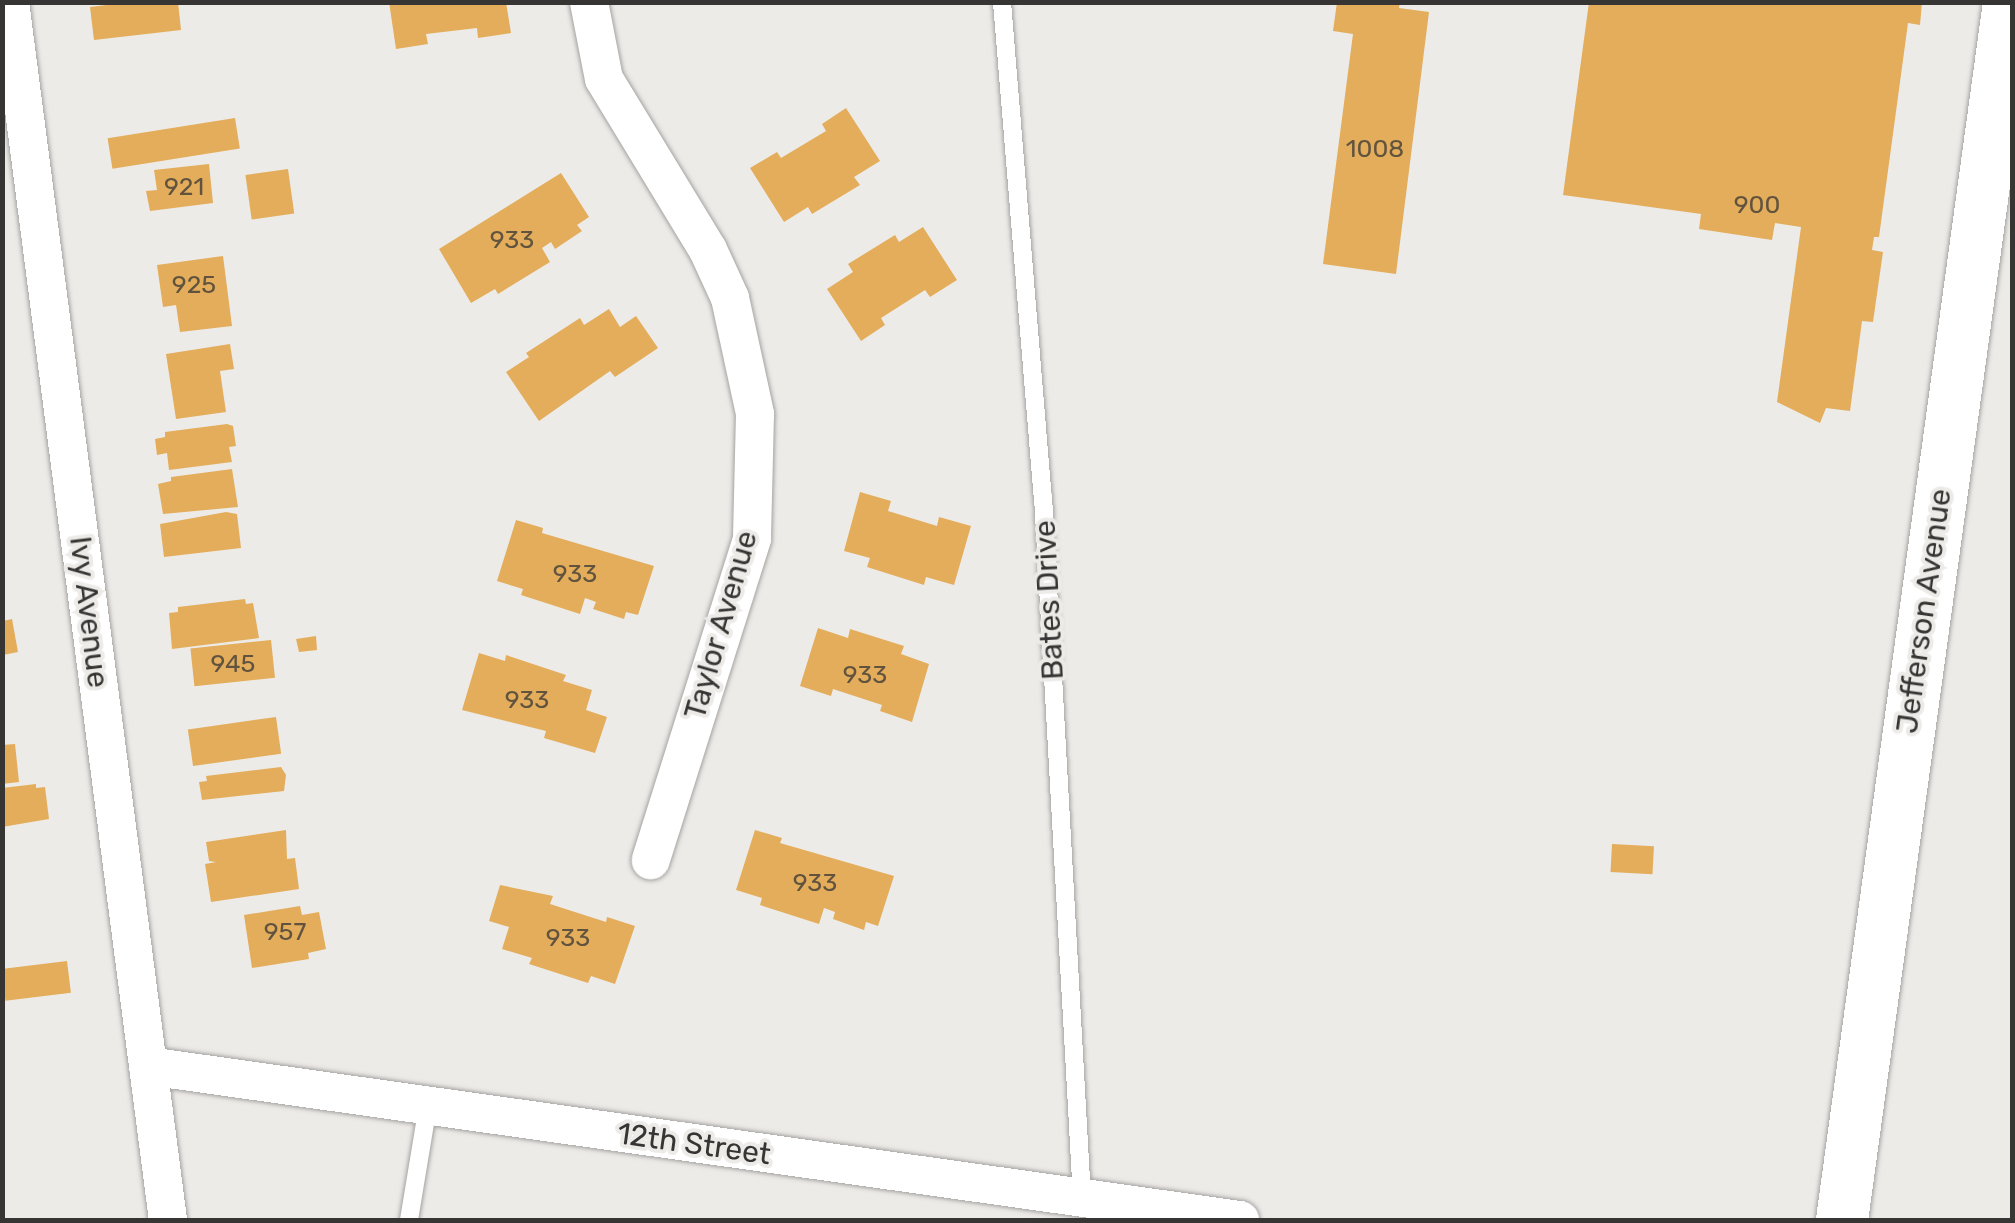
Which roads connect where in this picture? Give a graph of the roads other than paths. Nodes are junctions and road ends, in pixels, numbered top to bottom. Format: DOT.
graph roads {
  1 [pos="10,2"];
  2 [pos="589,2"];
  3 [pos="1002,2"];
  4 [pos="2008,2"];
  5 [pos="651,860"];
  6 [pos="148,1066"];
  7 [pos="428,1105"];
  8 [pos="1082,1199"];
  9 [pos="1005,1204"];
  10 [pos="168,1220"];
  11 [pos="409,1220"];
  12 [pos="1240,1220"];
  13 [pos="1842,1220"];
  1 -- 6 [label="street, Ivy Avenue"];
  2 -- 5 [label="street, Taylor Avenue"];
  3 -- 8 [label="lane, Bates Drive"];
  4 -- 13 [label="street, Jefferson Avenue"];
  6 -- 7 [label="street, 12th Street"];
  6 -- 10 [label="street, Ivy Avenue"];
  7 -- 9 [label="street, 12th Street"];
  7 -- 11 [label="lane"];
  8 -- 9 [label="street, 12th Street"];
  8 -- 12 [label="street, 12th Street"];
}
